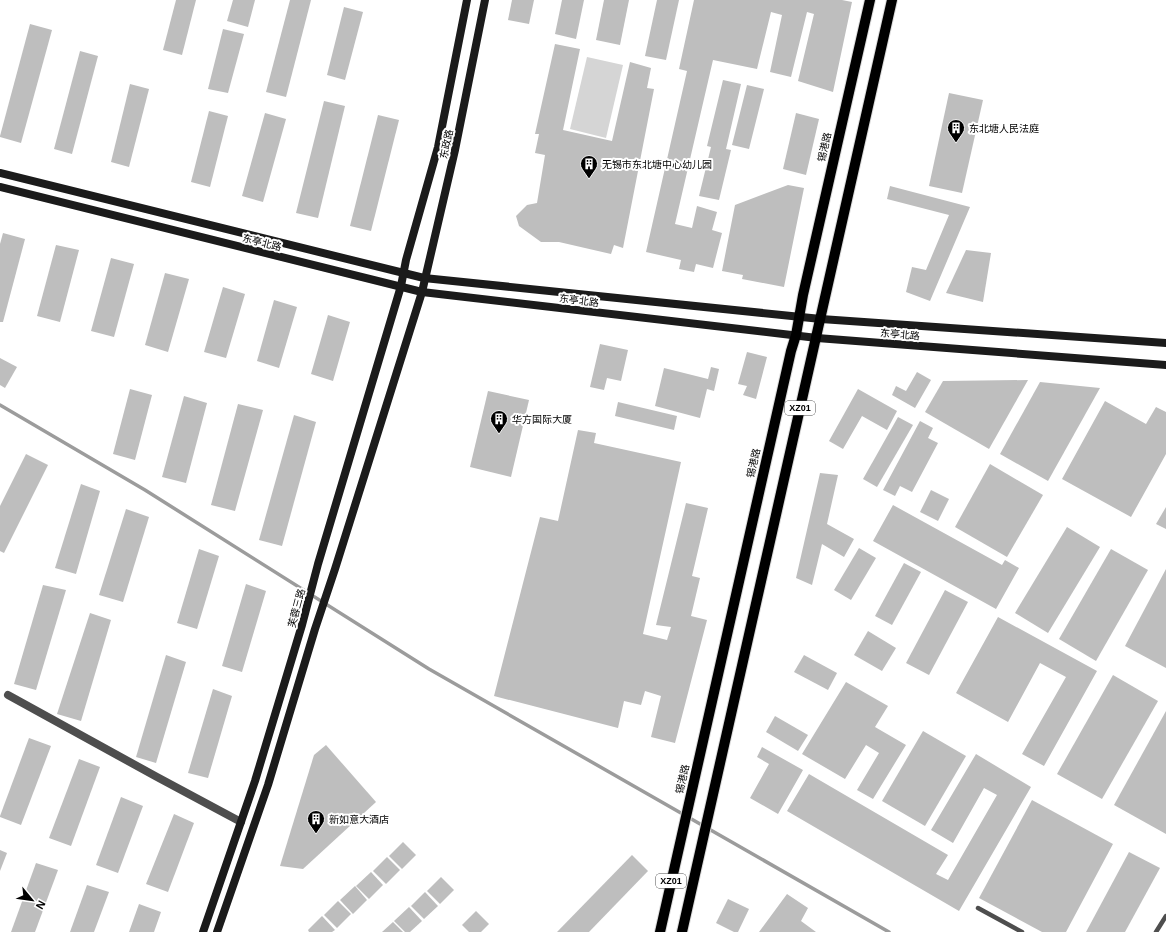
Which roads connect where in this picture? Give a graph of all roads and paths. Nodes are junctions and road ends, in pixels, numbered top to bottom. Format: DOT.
graph roads {
  1 [pos="467,0"];
  2 [pos="485,0"];
  3 [pos="870,0"];
  4 [pos="892,0"];
  5 [pos="0,173"];
  6 [pos="0,188"];
  7 [pos="403,273"];
  8 [pos="424,278"];
  9 [pos="401,286"];
  10 [pos="422,292"];
  11 [pos="800,317"];
  12 [pos="821,319"];
  13 [pos="796,335"];
  14 [pos="817,338"];
  15 [pos="1166,343"];
  16 [pos="1166,365"];
  17 [pos="8,695"];
  18 [pos="241,822"];
  19 [pos="978,908"];
  20 [pos="1166,916"];
  21 [pos="219,931"];
  22 [pos="203,932"];
  23 [pos="660,932"];
  24 [pos="682,932"];
  25 [pos="1022,932"];
  26 [pos="1156,932"];
  1 -- 7 [label="main road, 东政路"];
  2 -- 8 [label="main road, 东政路"];
  3 -- 11 [label="main road, 锡港路 / XZ01"];
  4 -- 12 [label="main road, XZ01"];
  5 -- 7 [label="main road, 东亭北路"];
  6 -- 9 [label="main road, 东亭北路"];
  7 -- 8 [label="main road, 东亭北路"];
  7 -- 9 [label="main road, 东政路"];
  8 -- 10 [label="main road, 东政路"];
  8 -- 11 [label="main road, 东亭北路"];
  9 -- 10 [label="main road, 东亭北路"];
  9 -- 18 [label="main road, 芙蓉三路"];
  10 -- 13 [label="main road, 东亭北路"];
  10 -- 21 [label="main road"];
  11 -- 12 [label="main road, 东亭北路"];
  11 -- 13 [label="main road, 锡港路 / XZ01"];
  12 -- 14 [label="main road, XZ01"];
  12 -- 15 [label="main road, 东亭北路"];
  13 -- 14 [label="main road, 东亭北路"];
  13 -- 23 [label="main road, 锡港路 / XZ01"];
  14 -- 16 [label="main road, 东亭北路"];
  14 -- 24 [label="main road, XZ01"];
  17 -- 18 [label="street"];
  18 -- 22 [label="main road, 芙蓉三路"];
  19 -- 25 [label="lane"];
  20 -- 26 [label="lane"];
}
